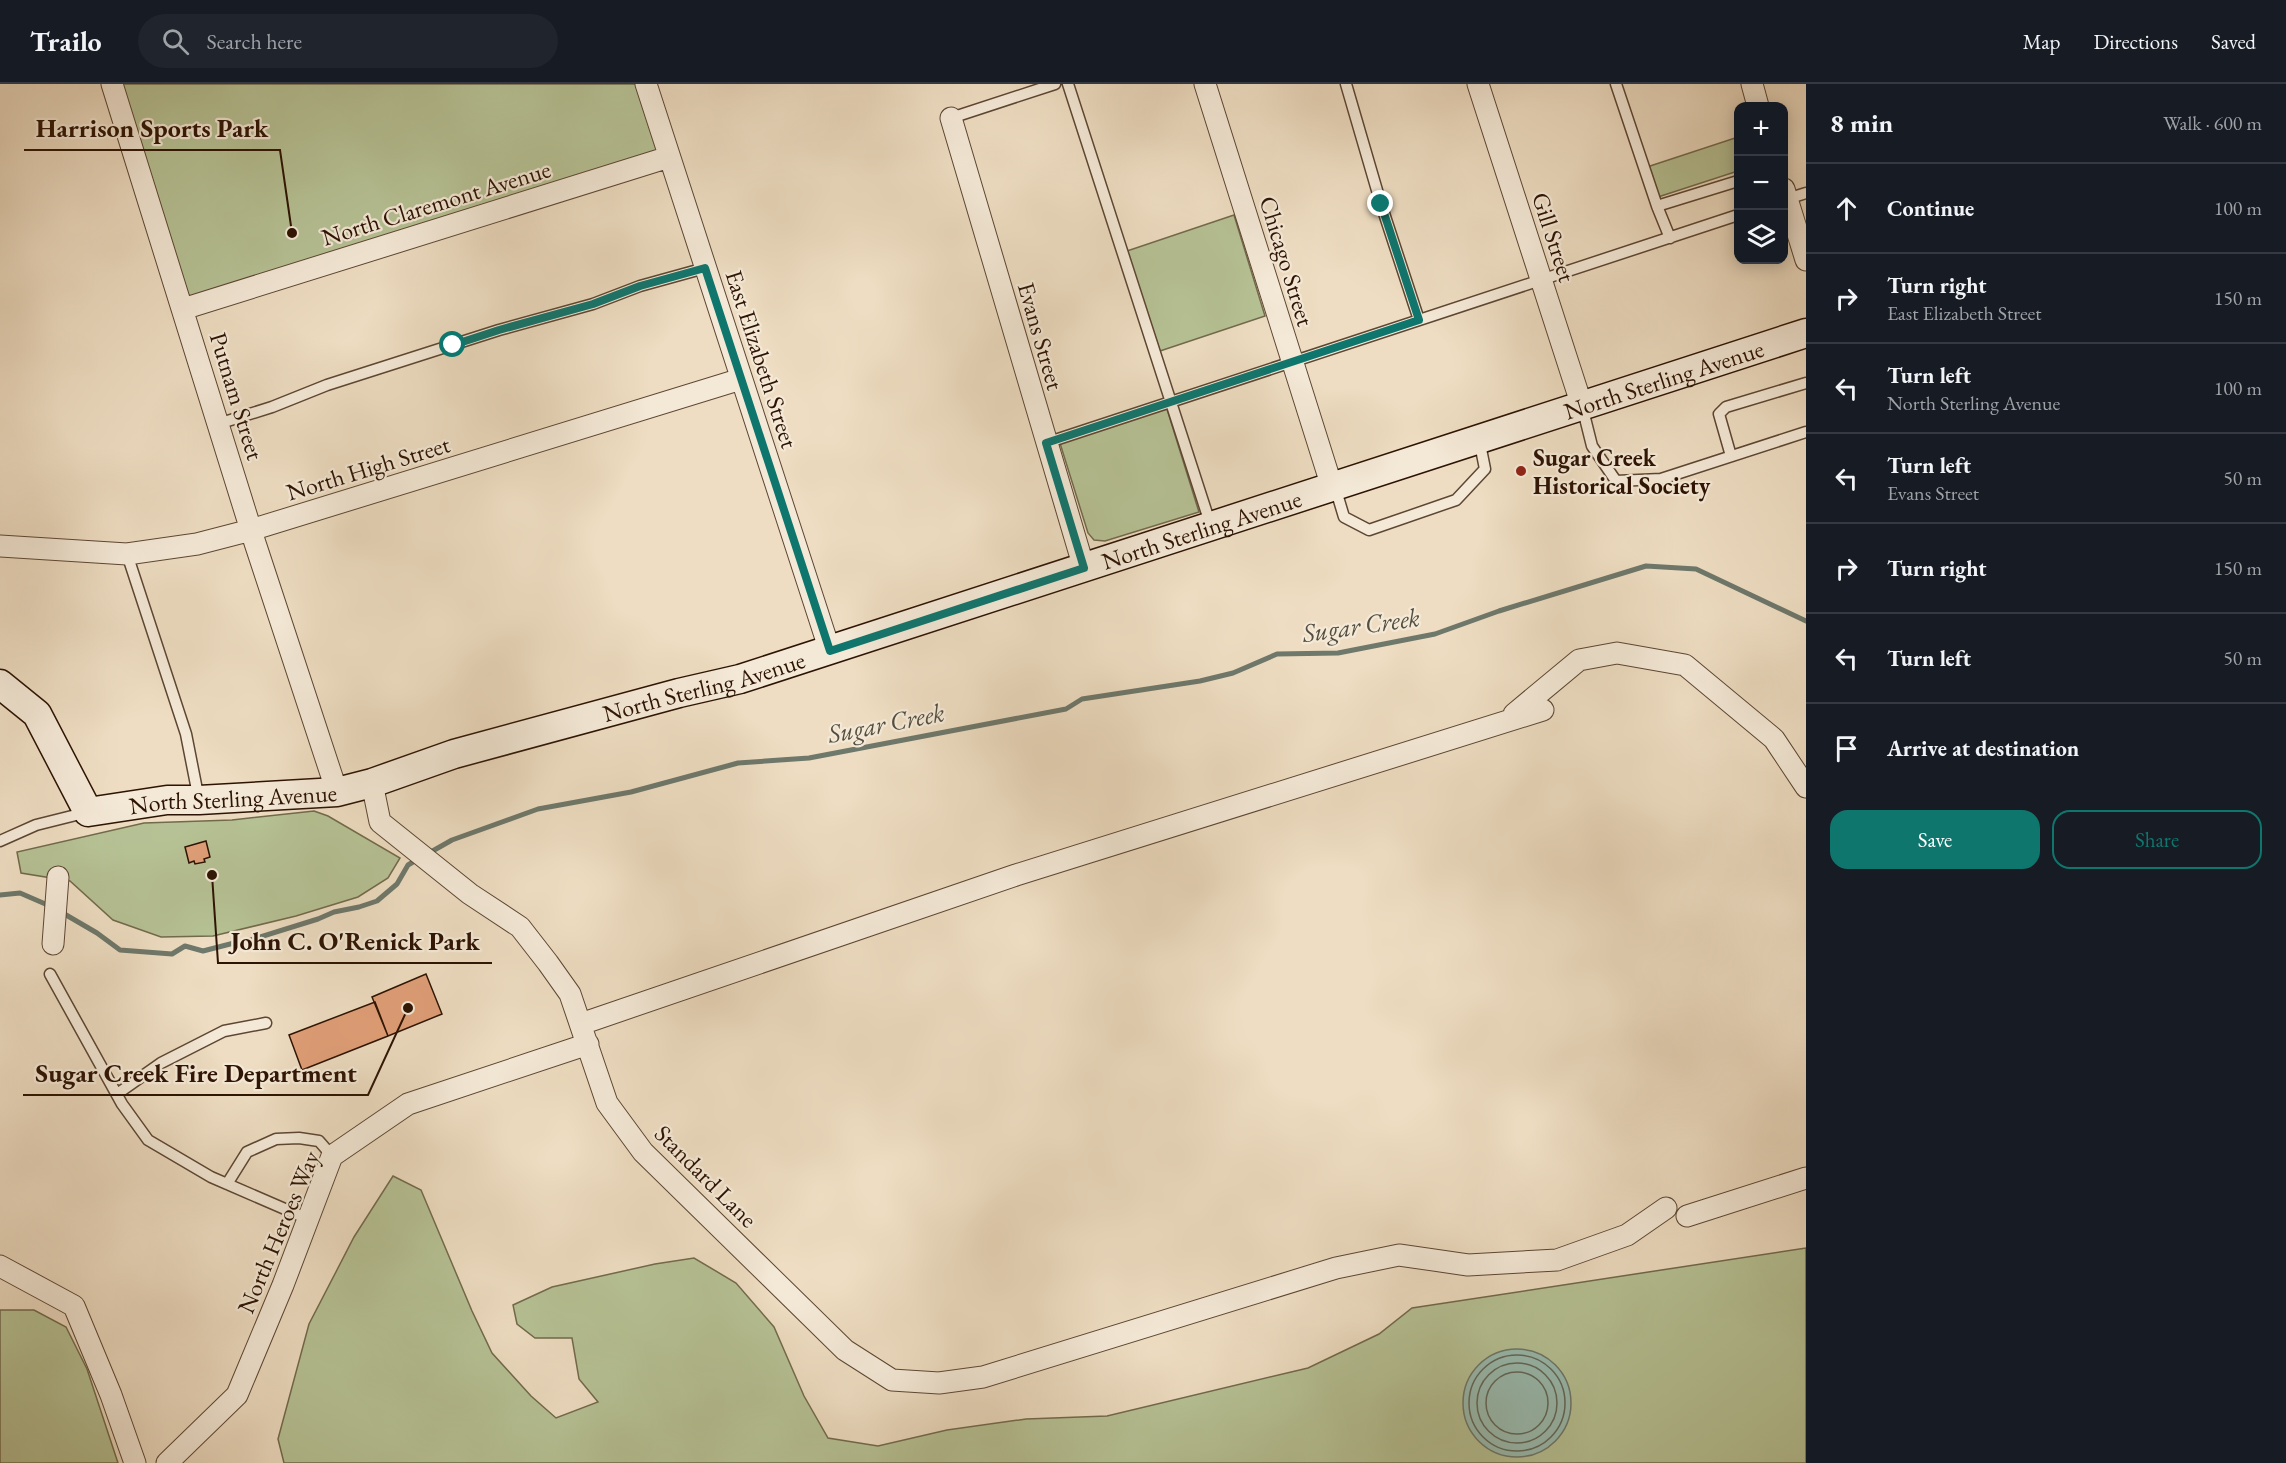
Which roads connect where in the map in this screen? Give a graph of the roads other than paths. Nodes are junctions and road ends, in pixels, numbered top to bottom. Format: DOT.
graph roads {
  1 [pos="112,84"];
  2 [pos="646,84"];
  3 [pos="1055,84"];
  4 [pos="1068,84"];
  5 [pos="1205,84"];
  6 [pos="1346,84"];
  7 [pos="1478,84"];
  8 [pos="1616,84"];
  9 [pos="1752,84"];
  10 [pos="1757,102"];
  11 [pos="951,118"];
  12 [pos="669,157"];
  13 [pos="1734,182"];
  14 [pos="1790,196"];
  15 [pos="1657,206"];
  16 [pos="1734,216"];
  17 [pos="1670,238"];
  18 [pos="1806,260"];
  19 [pos="705,268"];
  20 [pos="1541,279"];
  21 [pos="183,309"];
  22 [pos="1419,320"];
  23 [pos="1806,333"];
  24 [pos="1292,362"];
  25 [pos="741,379"];
  26 [pos="1806,383"];
  27 [pos="1171,402"];
  28 [pos="1582,405"];
  29 [pos="218,424"];
  30 [pos="1806,432"];
  31 [pos="1479,439"];
  32 [pos="1046,443"];
  33 [pos="1731,456"];
  34 [pos="1333,487"];
  35 [pos="1211,525"];
  36 [pos="251,530"];
  37 [pos="0,546"];
  38 [pos="127,554"];
  39 [pos="1084,568"];
  40 [pos="830,651"];
  41 [pos="0,684"];
  42 [pos="1543,710"];
  43 [pos="1506,721"];
  44 [pos="372,783"];
  45 [pos="1806,787"];
  46 [pos="337,792"];
  47 [pos="199,800"];
  48 [pos="88,812"];
  49 [pos="0,841"];
  50 [pos="57,886"];
  51 [pos="54,941"];
  52 [pos="50,974"];
  53 [pos="266,1023"];
  54 [pos="584,1034"];
  55 [pos="117,1094"];
  56 [pos="332,1156"];
  57 [pos="1806,1178"];
  58 [pos="227,1184"];
  59 [pos="1666,1208"];
  60 [pos="1687,1216"];
  61 [pos="308,1219"];
  62 [pos="0,1266"];
  63 [pos="135,1463"];
  64 [pos="167,1463"];
  1 -- 21 [label="street, Putnam Street"];
  2 -- 12 [label="street, East Elizabeth Street"];
  3 -- 11 [label="lane"];
  4 -- 27 [label="lane"];
  5 -- 24 [label="street, Chicago Street"];
  6 -- 22 [label="lane"];
  7 -- 20 [label="street, Gill Street"];
  8 -- 15 [label="lane"];
  9 -- 10 [label="street"];
  11 -- 32 [label="street, Evans Street"];
  12 -- 19 [label="street, East Elizabeth Street"];
  12 -- 21 [label="street, North Claremont Avenue"];
  13 -- 15 [label="lane"];
  14 -- 18 [label="street"];
  15 -- 17 [label="lane"];
  16 -- 17 [label="lane"];
  17 -- 20 [label="lane"];
  19 -- 25 [label="street, East Elizabeth Street"];
  19 -- 29 [label="lane"];
  20 -- 22 [label="lane"];
  20 -- 28 [label="street, Gill Street"];
  21 -- 29 [label="street, Putnam Street"];
  22 -- 24 [label="lane"];
  23 -- 28 [label="main road, North Sterling Avenue"];
  24 -- 27 [label="lane"];
  24 -- 34 [label="street, Chicago Street"];
  25 -- 36 [label="street, North High Street"];
  25 -- 40 [label="street, East Elizabeth Street"];
  26 -- 33 [label="lane"];
  27 -- 32 [label="lane"];
  27 -- 35 [label="lane"];
  28 -- 31 [label="main road, North Sterling Avenue"];
  28 -- 33 [label="lane"];
  29 -- 36 [label="street, Putnam Street"];
  30 -- 33 [label="lane"];
  31 -- 34 [label="main road, North Sterling Avenue"];
  31 -- 34 [label="lane"];
  32 -- 39 [label="street, Evans Street"];
  34 -- 35 [label="main road, North Sterling Avenue"];
  35 -- 39 [label="main road, North Sterling Avenue"];
  36 -- 38 [label="street, North High Street"];
  36 -- 46 [label="street, Putnam Street"];
  37 -- 38 [label="street, North High Street"];
  38 -- 47 [label="lane"];
  39 -- 40 [label="main road, North Sterling Avenue"];
  40 -- 44 [label="main road, North Sterling Avenue"];
  41 -- 48 [label="main road"];
  42 -- 43 [label="street, North Heroes Way"];
  43 -- 45 [label="street"];
  43 -- 54 [label="street, North Heroes Way"];
  44 -- 46 [label="main road, North Sterling Avenue"];
  44 -- 54 [label="street, Standard Lane"];
  46 -- 47 [label="main road, North Sterling Avenue"];
  47 -- 48 [label="main road, North Sterling Avenue"];
  48 -- 49 [label="lane, North Sterling Avenue"];
  50 -- 51 [label="street"];
  52 -- 55 [label="lane"];
  53 -- 55 [label="lane"];
  54 -- 56 [label="street, North Heroes Way"];
  54 -- 59 [label="street, Standard Lane"];
  55 -- 58 [label="lane"];
  56 -- 58 [label="lane"];
  56 -- 61 [label="street, North Heroes Way"];
  57 -- 60 [label="street"];
  58 -- 61 [label="lane"];
  61 -- 64 [label="street, North Heroes Way"];
  62 -- 63 [label="street"];
}
